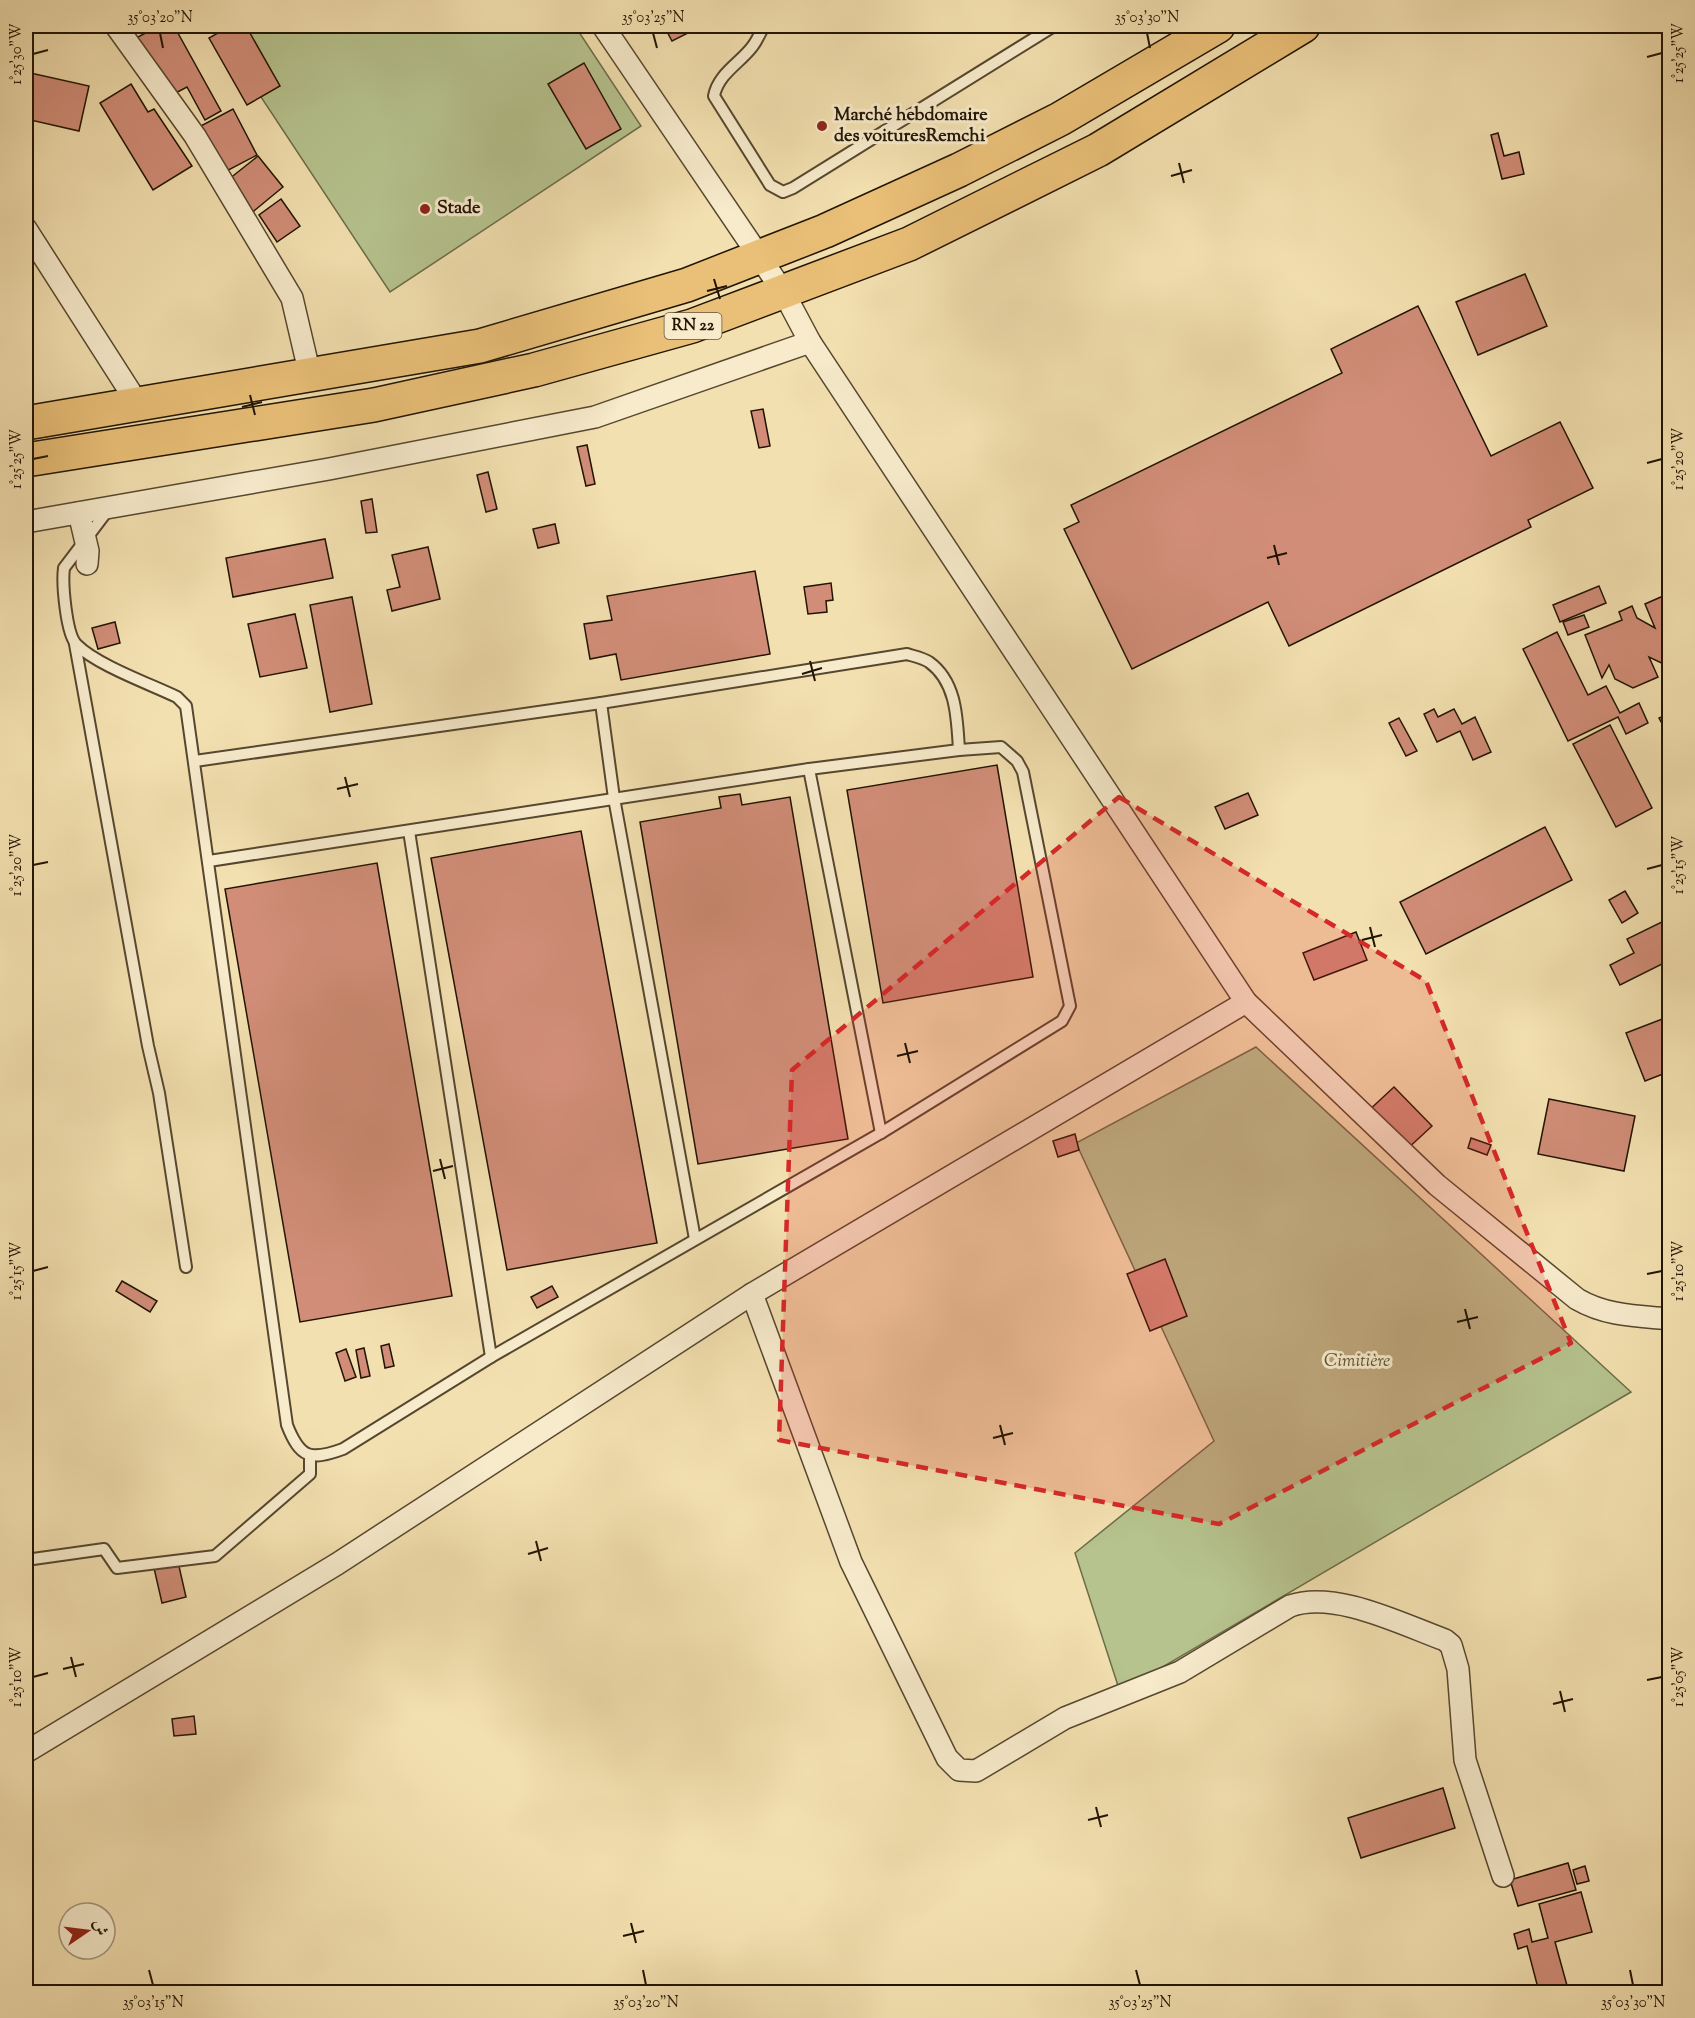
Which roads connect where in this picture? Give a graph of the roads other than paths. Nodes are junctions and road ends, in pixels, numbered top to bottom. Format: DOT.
graph roads {
  1 [pos="116,26"];
  2 [pos="603,26"];
  3 [pos="764,26"];
  4 [pos="1054,26"];
  5 [pos="1218,26"];
  6 [pos="1303,26"];
  7 [pos="26,230"];
  8 [pos="759,258"];
  9 [pos="783,293"];
  10 [pos="810,342"];
  11 [pos="310,375"];
  12 [pos="138,404"];
  13 [pos="26,423"];
  14 [pos="26,460"];
  15 [pos="110,508"];
  16 [pos="79,513"];
  17 [pos="26,522"];
  18 [pos="85,539"];
  19 [pos="87,564"];
  20 [pos="75,644"];
  21 [pos="601,703"];
  22 [pos="958,750"];
  23 [pos="195,760"];
  24 [pos="809,769"];
  25 [pos="614,798"];
  26 [pos="409,831"];
  27 [pos="209,861"];
  28 [pos="1246,1002"];
  29 [pos="881,1132"];
  30 [pos="695,1239"];
  31 [pos="186,1267"];
  32 [pos="752,1294"];
  33 [pos="1670,1319"];
  34 [pos="491,1357"];
  35 [pos="310,1455"];
  36 [pos="26,1560"];
  37 [pos="26,1752"];
  38 [pos="1503,1876"];
  1 -- 11 [label="street"];
  2 -- 8 [label="street"];
  3 -- 4 [label="lane"];
  5 -- 8 [label="highway, RN 22"];
  6 -- 9 [label="highway, RN 22"];
  7 -- 12 [label="street"];
  8 -- 9 [label="street"];
  8 -- 11 [label="highway, RN 22"];
  9 -- 10 [label="street"];
  9 -- 14 [label="highway, RN 22"];
  10 -- 15 [label="street"];
  10 -- 28 [label="street"];
  11 -- 12 [label="highway, RN 22"];
  12 -- 13 [label="highway, RN 22"];
  15 -- 16 [label="street"];
  15 -- 18 [label="lane"];
  16 -- 17 [label="street"];
  16 -- 18 [label="street"];
  18 -- 19 [label="street"];
  18 -- 20 [label="lane"];
  20 -- 23 [label="lane"];
  20 -- 31 [label="lane"];
  21 -- 22 [label="lane"];
  21 -- 23 [label="lane"];
  21 -- 25 [label="lane"];
  22 -- 24 [label="lane"];
  22 -- 29 [label="lane"];
  23 -- 27 [label="lane"];
  24 -- 25 [label="lane"];
  24 -- 29 [label="lane"];
  25 -- 26 [label="lane"];
  25 -- 30 [label="lane"];
  26 -- 27 [label="lane"];
  26 -- 34 [label="lane"];
  27 -- 35 [label="lane"];
  28 -- 32 [label="street"];
  28 -- 33 [label="street"];
  29 -- 30 [label="lane"];
  30 -- 34 [label="lane"];
  32 -- 37 [label="street"];
  32 -- 38 [label="street"];
  34 -- 35 [label="lane"];
  35 -- 36 [label="lane"];
}
